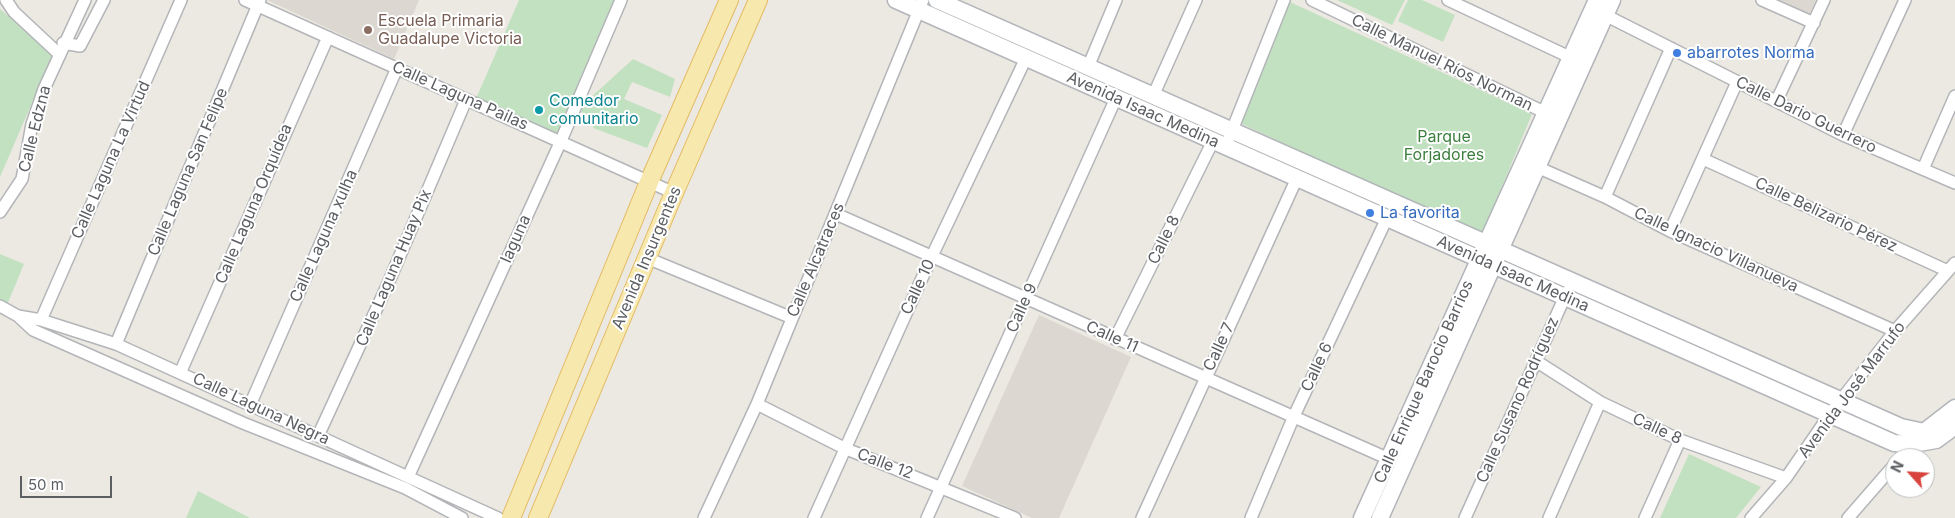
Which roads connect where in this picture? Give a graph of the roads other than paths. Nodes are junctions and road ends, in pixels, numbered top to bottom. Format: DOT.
graph roads {
  1 [pos="6,0"];
  2 [pos="85,0"];
  3 [pos="104,0"];
  4 [pos="181,0"];
  5 [pos="245,0"];
  6 [pos="621,0"];
  7 [pos="729,0"];
  8 [pos="758,0"];
  9 [pos="896,0"];
  10 [pos="937,0"];
  11 [pos="1116,0"];
  12 [pos="1196,0"];
  13 [pos="1284,0"];
  14 [pos="1312,0"];
  15 [pos="1597,0"];
  16 [pos="1762,0"];
  17 [pos="1824,0"];
  18 [pos="1905,0"];
  19 [pos="1451,1"];
  20 [pos="259,3"];
  21 [pos="921,5"];
  22 [pos="1609,7"];
  23 [pos="1814,23"];
  24 [pos="328,37"];
  25 [pos="1671,48"];
  26 [pos="61,49"];
  27 [pos="1026,58"];
  28 [pos="1577,60"];
  29 [pos="1088,67"];
  30 [pos="397,68"];
  31 [pos="1738,82"];
  32 [pos="1153,96"];
  33 [pos="1955,96"];
  34 [pos="1116,98"];
  35 [pos="466,100"];
  36 [pos="1777,100"];
  37 [pos="1546,112"];
  38 [pos="1232,131"];
  39 [pos="1844,135"];
  40 [pos="560,143"];
  41 [pos="1220,144"];
  42 [pos="1703,159"];
  43 [pos="1537,167"];
  44 [pos="1923,169"];
  45 [pos="1297,178"];
  46 [pos="649,182"];
  47 [pos="1955,183"];
  48 [pos="674,193"];
  49 [pos="1605,197"];
  50 [pos="0,212"];
  51 [pos="836,214"];
  52 [pos="1386,218"];
  53 [pos="1670,231"];
  54 [pos="1493,246"];
  55 [pos="932,256"];
  56 [pos="647,258"];
  57 [pos="1486,262"];
  58 [pos="1952,267"];
  59 [pos="1572,281"];
  60 [pos="1565,297"];
  61 [pos="1026,299"];
  62 [pos="0,306"];
  63 [pos="18,316"];
  64 [pos="792,318"];
  65 [pos="1655,318"];
  66 [pos="41,320"];
  67 [pos="1895,332"];
  68 [pos="1649,334"];
  69 [pos="1115,339"];
  70 [pos="116,344"];
  71 [pos="1536,361"];
  72 [pos="181,371"];
  73 [pos="1205,377"];
  74 [pos="1841,400"];
  75 [pos="1600,402"];
  76 [pos="757,404"];
  77 [pos="250,405"];
  78 [pos="1955,408"];
  79 [pos="1830,414"];
  80 [pos="1294,416"];
  81 [pos="1955,426"];
  82 [pos="318,436"];
  83 [pos="1918,438"];
  84 [pos="1680,440"];
  85 [pos="844,448"];
  86 [pos="1909,448"];
  87 [pos="1389,459"];
  88 [pos="1885,475"];
  89 [pos="408,477"];
  90 [pos="1786,478"];
  91 [pos="941,486"];
  92 [pos="462,518"];
  93 [pos="498,518"];
  94 [pos="511,518"];
  95 [pos="538,518"];
  96 [pos="704,518"];
  97 [pos="814,518"];
  98 [pos="927,518"];
  99 [pos="1015,518"];
  100 [pos="1142,518"];
  101 [pos="1251,518"];
  102 [pos="1362,518"];
  103 [pos="1380,518"];
  104 [pos="1465,518"];
  105 [pos="1549,518"];
  106 [pos="1645,518"];
  107 [pos="1751,518"];
  108 [pos="1848,518"];
  1 -- 26 [label="street"];
  2 -- 26 [label="street, Calle Edzna"];
  3 -- 26 [label="street"];
  4 -- 66 [label="street, Calle Laguna La Virtud"];
  5 -- 20 [label="street, Calle Laguna Pailas"];
  6 -- 40 [label="street, laguna"];
  7 -- 46 [label="main road, Avenida Insurgentes"];
  8 -- 48 [label="main road, Avenida Insurgentes"];
  9 -- 21 [label="main road, Avenida Isaac Medina"];
  10 -- 29 [label="main road, Avenida Isaac Medina"];
  11 -- 29 [label="street"];
  12 -- 32 [label="street"];
  13 -- 38 [label="street, Calle 8"];
  14 -- 37 [label="street, Calle Manuel Ríos Norman"];
  15 -- 28 [label="main road, Calle Enrique Barocio Barrios"];
  16 -- 23 [label="street"];
  17 -- 23 [label="street"];
  18 -- 39 [label="street"];
  19 -- 28 [label="street"];
  20 -- 24 [label="street, Calle Laguna Pailas"];
  20 -- 70 [label="street, Calle Laguna San Felipe"];
  21 -- 27 [label="main road, Avenida Isaac Medina"];
  21 -- 51 [label="street, Calle Alcatraces"];
  22 -- 25 [label="street, Calle Dario Guerrero"];
  22 -- 28 [label="main road, Calle Enrique Barocio Barrios"];
  23 -- 36 [label="street"];
  24 -- 30 [label="street, Calle Laguna Pailas"];
  24 -- 72 [label="street, Calle Laguna Orquídea"];
  25 -- 31 [label="street, Calle Dario Guerrero"];
  25 -- 49 [label="street"];
  26 -- 50 [label="street, Calle Edzna"];
  27 -- 34 [label="main road, Avenida Isaac Medina"];
  27 -- 55 [label="street, Calle 10"];
  28 -- 37 [label="main road, Calle Enrique Barocio Barrios"];
  28 -- 43 [label="main road, Calle Enrique Barocio Barrios"];
  29 -- 32 [label="main road, Avenida Isaac Medina"];
  30 -- 35 [label="street, Calle Laguna Pailas"];
  30 -- 77 [label="street, Calle Laguna xulha"];
  31 -- 36 [label="street, Calle Dario Guerrero"];
  31 -- 42 [label="street"];
  32 -- 38 [label="main road, Avenida Isaac Medina"];
  33 -- 44 [label="street"];
  34 -- 41 [label="main road, Avenida Isaac Medina"];
  34 -- 61 [label="street, Calle 9"];
  35 -- 40 [label="street, Calle Laguna Pailas"];
  35 -- 82 [label="street, Calle Laguna Huay Pix"];
  36 -- 39 [label="street, Calle Dario Guerrero"];
  37 -- 54 [label="main road, Calle Enrique Barocio Barrios"];
  38 -- 41 [label="street, Calle 8"];
  38 -- 54 [label="main road, Avenida Isaac Medina"];
  39 -- 44 [label="street, Calle Dario Guerrero"];
  40 -- 46 [label="street, Calle Laguna Pailas"];
  40 -- 89 [label="street, laguna"];
  41 -- 45 [label="main road, Avenida Isaac Medina"];
  41 -- 69 [label="street, Calle 8"];
  42 -- 53 [label="street"];
  42 -- 58 [label="street, Calle Belizario Pérez"];
  43 -- 49 [label="street, Calle Ignacio Villanueva"];
  43 -- 54 [label="main road, Calle Enrique Barocio Barrios"];
  44 -- 47 [label="street, Calle Dario Guerrero"];
  45 -- 52 [label="main road, Avenida Isaac Medina"];
  45 -- 73 [label="street, Calle 7"];
  46 -- 48 [label="street, Calle Laguna Pailas"];
  46 -- 94 [label="main road, Avenida Insurgentes"];
  48 -- 56 [label="main road, Avenida Insurgentes"];
  49 -- 53 [label="street, Calle Ignacio Villanueva"];
  51 -- 55 [label="street, Calle 11"];
  51 -- 64 [label="street, Calle Alcatraces"];
  52 -- 57 [label="main road, Avenida Isaac Medina"];
  52 -- 80 [label="street, Calle 6"];
  53 -- 67 [label="street, Calle Ignacio Villanueva"];
  54 -- 57 [label="main road, Calle Enrique Barocio Barrios"];
  54 -- 59 [label="main road, Avenida Isaac Medina"];
  55 -- 61 [label="street, Calle 11"];
  55 -- 85 [label="street, Calle 10"];
  56 -- 64 [label="street"];
  56 -- 95 [label="main road, Avenida Insurgentes"];
  57 -- 60 [label="main road, Avenida Isaac Medina"];
  57 -- 87 [label="main road, Calle Enrique Barocio Barrios"];
  57 -- 103 [label="main road, Calle Enrique Barocio Barrios"];
  58 -- 67 [label="street, Avenida José Marrufo"];
  59 -- 60 [label="street, Calle Susano Rodríguez"];
  59 -- 65 [label="main road, Avenida Isaac Medina"];
  60 -- 68 [label="main road, Avenida Isaac Medina"];
  60 -- 71 [label="street, Calle Susano Rodríguez"];
  61 -- 69 [label="street, Calle 11"];
  61 -- 91 [label="street, Calle 9"];
  62 -- 63 [label="street, Calle Laguna Negra"];
  63 -- 66 [label="street, Calle Laguna Negra"];
  63 -- 92 [label="street, Calle Laguna Negra"];
  64 -- 76 [label="street, Calle Alcatraces"];
  65 -- 68 [label="main road"];
  65 -- 74 [label="main road, Avenida Isaac Medina"];
  66 -- 70 [label="street, Calle Laguna Negra"];
  67 -- 74 [label="street, Avenida José Marrufo"];
  68 -- 79 [label="main road, Avenida Isaac Medina"];
  69 -- 73 [label="street, Calle 11"];
  70 -- 72 [label="street, Calle Laguna Negra"];
  71 -- 75 [label="street, Calle 8"];
  71 -- 104 [label="street, Calle Susano Rodríguez"];
  72 -- 77 [label="street, Calle Laguna Negra"];
  73 -- 80 [label="street, Calle 11"];
  73 -- 100 [label="street, Calle 7"];
  74 -- 79 [label="street, Avenida José Marrufo"];
  74 -- 83 [label="main road, Avenida Isaac Medina"];
  75 -- 84 [label="street, Calle 8"];
  75 -- 105 [label="street"];
  76 -- 85 [label="street, Calle 12"];
  76 -- 96 [label="street, Calle Alcatraces"];
  77 -- 82 [label="street, Calle Laguna Negra"];
  78 -- 83 [label="main road"];
  79 -- 83 [label="main road, Avenida Isaac Medina"];
  79 -- 90 [label="street, Avenida José Marrufo"];
  80 -- 87 [label="street, Calle 11"];
  80 -- 101 [label="street, Calle 6"];
  81 -- 83 [label="main road"];
  82 -- 89 [label="street, Calle Laguna Negra"];
  83 -- 86 [label="street"];
  84 -- 90 [label="street, Calle 8"];
  84 -- 106 [label="street"];
  85 -- 91 [label="street, Calle 12"];
  85 -- 97 [label="street, Calle 10"];
  87 -- 102 [label="main road, Calle Enrique Barocio Barrios"];
  88 -- 108 [label="street"];
  89 -- 93 [label="street, Calle Laguna Negra"];
  90 -- 107 [label="street, Avenida José Marrufo"];
  91 -- 98 [label="street, Calle 9"];
  91 -- 99 [label="street, Calle 12"];
}
